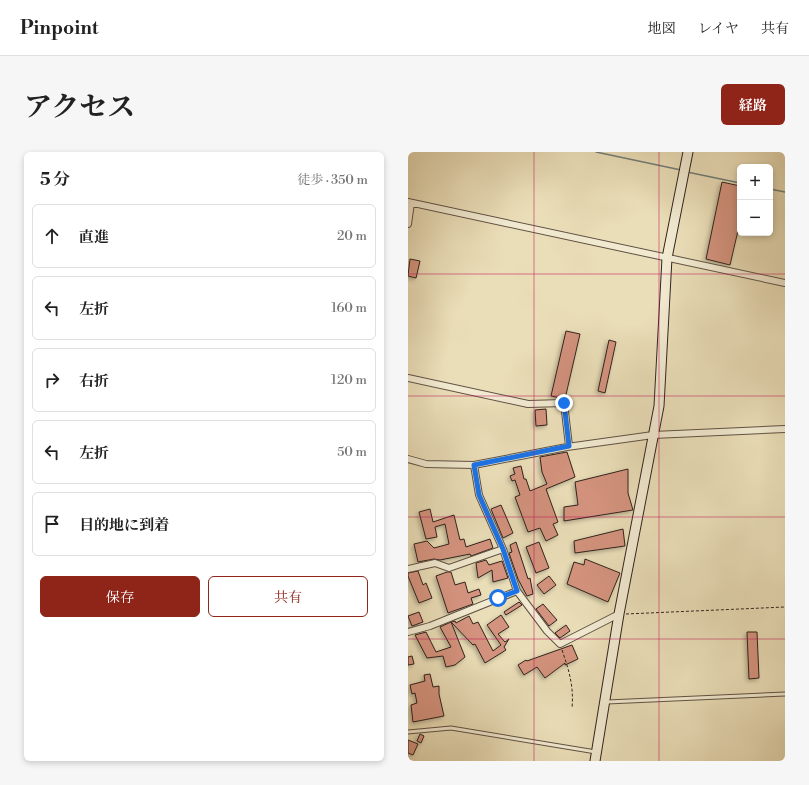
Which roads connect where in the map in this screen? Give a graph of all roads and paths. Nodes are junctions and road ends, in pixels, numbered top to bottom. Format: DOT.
graph roads {
  1 [pos="688,152"];
  2 [pos="410,203"];
  3 [pos="408,224"];
  4 [pos="667,258"];
  5 [pos="785,283"];
  6 [pos="408,378"];
  7 [pos="785,429"];
  8 [pos="653,435"];
  9 [pos="569,446"];
  10 [pos="408,459"];
  11 [pos="474,465"];
  12 [pos="503,549"];
  13 [pos="408,569"];
  14 [pos="517,591"];
  15 [pos="785,607"];
  16 [pos="619,614"];
  17 [pos="408,632"];
  18 [pos="560,644"];
  19 [pos="785,694"];
  20 [pos="605,702"];
  21 [pos="572,708"];
  22 [pos="408,732"];
  23 [pos="596,757"];
  1 -- 4 [label="street"];
  2 -- 3 [label="street"];
  2 -- 4 [label="street"];
  4 -- 5 [label="street"];
  4 -- 8 [label="street"];
  6 -- 9 [label="street"];
  7 -- 8 [label="street"];
  8 -- 9 [label="street"];
  8 -- 16 [label="street"];
  9 -- 11 [label="street"];
  10 -- 11 [label="street"];
  11 -- 12 [label="street"];
  12 -- 13 [label="street"];
  12 -- 14 [label="street"];
  14 -- 17 [label="street"];
  14 -- 18 [label="street"];
  15 -- 16 [label="path"];
  16 -- 18 [label="street"];
  16 -- 20 [label="street"];
  18 -- 21 [label="path"];
  19 -- 20 [label="lane"];
  20 -- 23 [label="street"];
  22 -- 23 [label="lane"];
}
